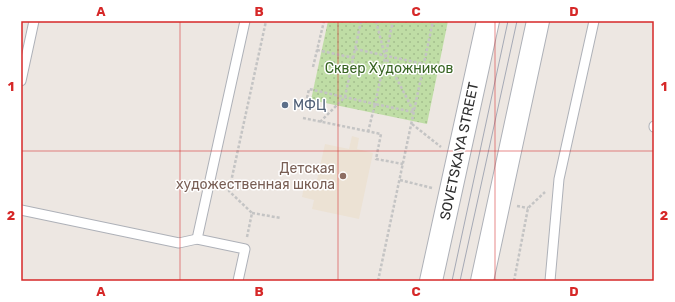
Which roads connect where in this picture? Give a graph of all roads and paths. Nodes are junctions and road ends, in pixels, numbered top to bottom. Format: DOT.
graph roads {
  1 [pos="34,21"];
  2 [pos="245,21"];
  3 [pos="266,21"];
  4 [pos="324,21"];
  5 [pos="361,21"];
  6 [pos="376,21"];
  7 [pos="392,21"];
  8 [pos="433,21"];
  9 [pos="488,21"];
  10 [pos="538,21"];
  11 [pos="594,21"];
  12 [pos="355,49"];
  13 [pos="317,50"];
  14 [pos="385,56"];
  15 [pos="354,58"];
  16 [pos="424,64"];
  17 [pos="313,67"];
  18 [pos="21,82"];
  19 [pos="345,97"];
  20 [pos="307,98"];
  21 [pos="375,104"];
  22 [pos="414,112"];
  23 [pos="302,118"];
  24 [pos="320,122"];
  25 [pos="412,124"];
  26 [pos="368,132"];
  27 [pos="446,152"];
  28 [pos="403,164"];
  29 [pos="400,180"];
  30 [pos="438,189"];
  31 [pos="528,208"];
  32 [pos="21,210"];
  33 [pos="252,213"];
  34 [pos="281,218"];
  35 [pos="196,239"];
  36 [pos="245,250"];
  37 [pos="238,281"];
  38 [pos="378,281"];
  39 [pos="431,281"];
  40 [pos="482,281"];
  41 [pos="514,281"];
  42 [pos="550,281"];
  1 -- 18 [label="lane"];
  2 -- 35 [label="lane"];
  3 -- 33 [label="path"];
  4 -- 13 [label="path"];
  5 -- 12 [label="path"];
  6 -- 14 [label="path"];
  7 -- 14 [label="path"];
  8 -- 16 [label="path"];
  9 -- 39 [label="main road, SOVETSKAYA STREET"];
  10 -- 40 [label="main road"];
  11 -- 42 [label="lane"];
  12 -- 14 [label="path"];
  12 -- 15 [label="path"];
  13 -- 15 [label="path"];
  13 -- 17 [label="path"];
  14 -- 16 [label="path"];
  14 -- 21 [label="path"];
  14 -- 22 [label="path"];
  15 -- 19 [label="path"];
  16 -- 22 [label="path"];
  19 -- 20 [label="path"];
  19 -- 21 [label="path"];
  19 -- 24 [label="path"];
  21 -- 22 [label="path"];
  21 -- 26 [label="path"];
  22 -- 25 [label="path"];
  23 -- 24 [label="path"];
  24 -- 26 [label="path"];
  25 -- 27 [label="path"];
  25 -- 28 [label="path"];
  26 -- 28 [label="path"];
  28 -- 29 [label="path"];
  29 -- 30 [label="path"];
  29 -- 38 [label="path"];
  31 -- 41 [label="path"];
  32 -- 35 [label="lane"];
  33 -- 34 [label="path"];
  33 -- 36 [label="path"];
  35 -- 36 [label="lane"];
  36 -- 37 [label="lane"];
}
